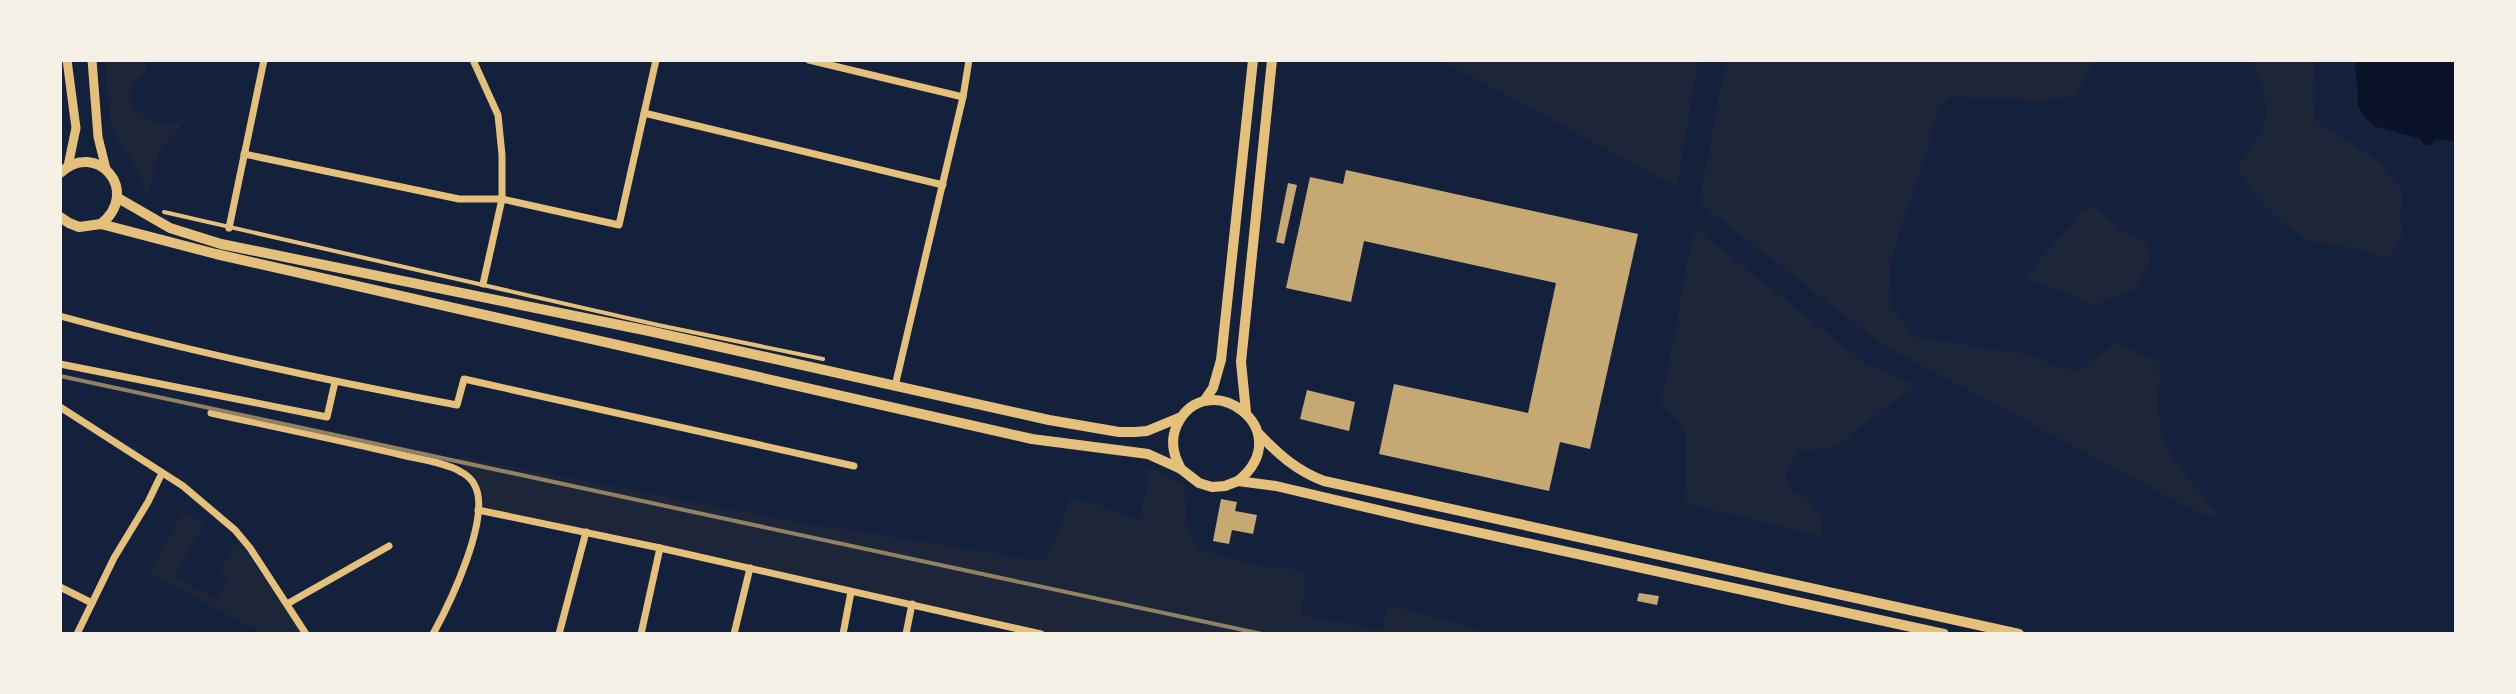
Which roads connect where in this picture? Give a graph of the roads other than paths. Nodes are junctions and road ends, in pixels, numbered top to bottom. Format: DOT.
graph roads {
  1 [pos="67,60"];
  2 [pos="92,60"];
  3 [pos="264,60"];
  4 [pos="473,60"];
  5 [pos="656,60"];
  6 [pos="809,60"];
  7 [pos="862,60"];
  8 [pos="969,60"];
  9 [pos="1253,60"];
  10 [pos="1272,60"];
  11 [pos="860,71"];
  12 [pos="963,97"];
  13 [pos="644,113"];
  14 [pos="244,154"];
  15 [pos="106,169"];
  16 [pos="64,170"];
  17 [pos="943,185"];
  18 [pos="118,198"];
  19 [pos="502,199"];
  20 [pos="164,212"];
  21 [pos="60,217"];
  22 [pos="101,224"];
  23 [pos="229,228"];
  24 [pos="483,284"];
  25 [pos="60,316"];
  26 [pos="823,359"];
  27 [pos="60,364"];
  28 [pos="335,382"];
  29 [pos="895,386"];
  30 [pos="1204,401"];
  31 [pos="60,407"];
  32 [pos="1246,412"];
  33 [pos="211,413"];
  34 [pos="1181,417"];
  35 [pos="1259,434"];
  36 [pos="854,466"];
  37 [pos="1181,469"];
  38 [pos="162,473"];
  39 [pos="1238,481"];
  40 [pos="478,510"];
  41 [pos="586,532"];
  42 [pos="389,546"];
  43 [pos="660,548"];
  44 [pos="750,568"];
  45 [pos="60,587"];
  46 [pos="851,592"];
  47 [pos="92,603"];
  48 [pos="287,604"];
  49 [pos="912,604"];
  50 [pos="1012,631"];
  51 [pos="77,634"];
  52 [pos="306,634"];
  53 [pos="433,634"];
  54 [pos="559,634"];
  55 [pos="641,634"];
  56 [pos="734,634"];
  57 [pos="843,634"];
  58 [pos="906,634"];
  59 [pos="1041,634"];
  60 [pos="1944,634"];
  61 [pos="2019,634"];
  1 -- 16 [label="street"];
  2 -- 15 [label="street"];
  3 -- 14 [label="street"];
  4 -- 19 [label="street"];
  5 -- 13 [label="street"];
  6 -- 11 [label="street"];
  7 -- 11 [label="street"];
  8 -- 12 [label="street"];
  9 -- 30 [label="main road"];
  10 -- 32 [label="main road"];
  11 -- 12 [label="street"];
  12 -- 17 [label="street"];
  13 -- 17 [label="street"];
  13 -- 19 [label="street"];
  14 -- 19 [label="street"];
  14 -- 23 [label="street"];
  15 -- 16 [label="main road"];
  15 -- 18 [label="main road"];
  17 -- 29 [label="street"];
  18 -- 22 [label="main road"];
  18 -- 29 [label="main road"];
  19 -- 24 [label="street"];
  20 -- 23 [label="lane"];
  21 -- 22 [label="main road"];
  22 -- 37 [label="main road"];
  23 -- 24 [label="lane"];
  24 -- 26 [label="lane"];
  25 -- 28 [label="street"];
  27 -- 28 [label="street"];
  28 -- 36 [label="street"];
  29 -- 34 [label="main road"];
  30 -- 32 [label="main road"];
  30 -- 34 [label="main road"];
  31 -- 38 [label="street"];
  32 -- 35 [label="main road"];
  33 -- 40 [label="street"];
  34 -- 37 [label="main road"];
  35 -- 39 [label="main road"];
  35 -- 61 [label="main road"];
  37 -- 39 [label="main road"];
  38 -- 47 [label="street"];
  38 -- 48 [label="street"];
  39 -- 60 [label="main road"];
  40 -- 41 [label="street"];
  40 -- 53 [label="street"];
  41 -- 43 [label="street"];
  41 -- 54 [label="street"];
  42 -- 48 [label="street"];
  43 -- 44 [label="street"];
  43 -- 55 [label="street"];
  44 -- 46 [label="street"];
  44 -- 56 [label="street"];
  45 -- 47 [label="street"];
  46 -- 49 [label="street"];
  46 -- 57 [label="street"];
  47 -- 51 [label="street"];
  48 -- 52 [label="street"];
  49 -- 50 [label="street"];
  49 -- 58 [label="street"];
  50 -- 59 [label="street"];
}
